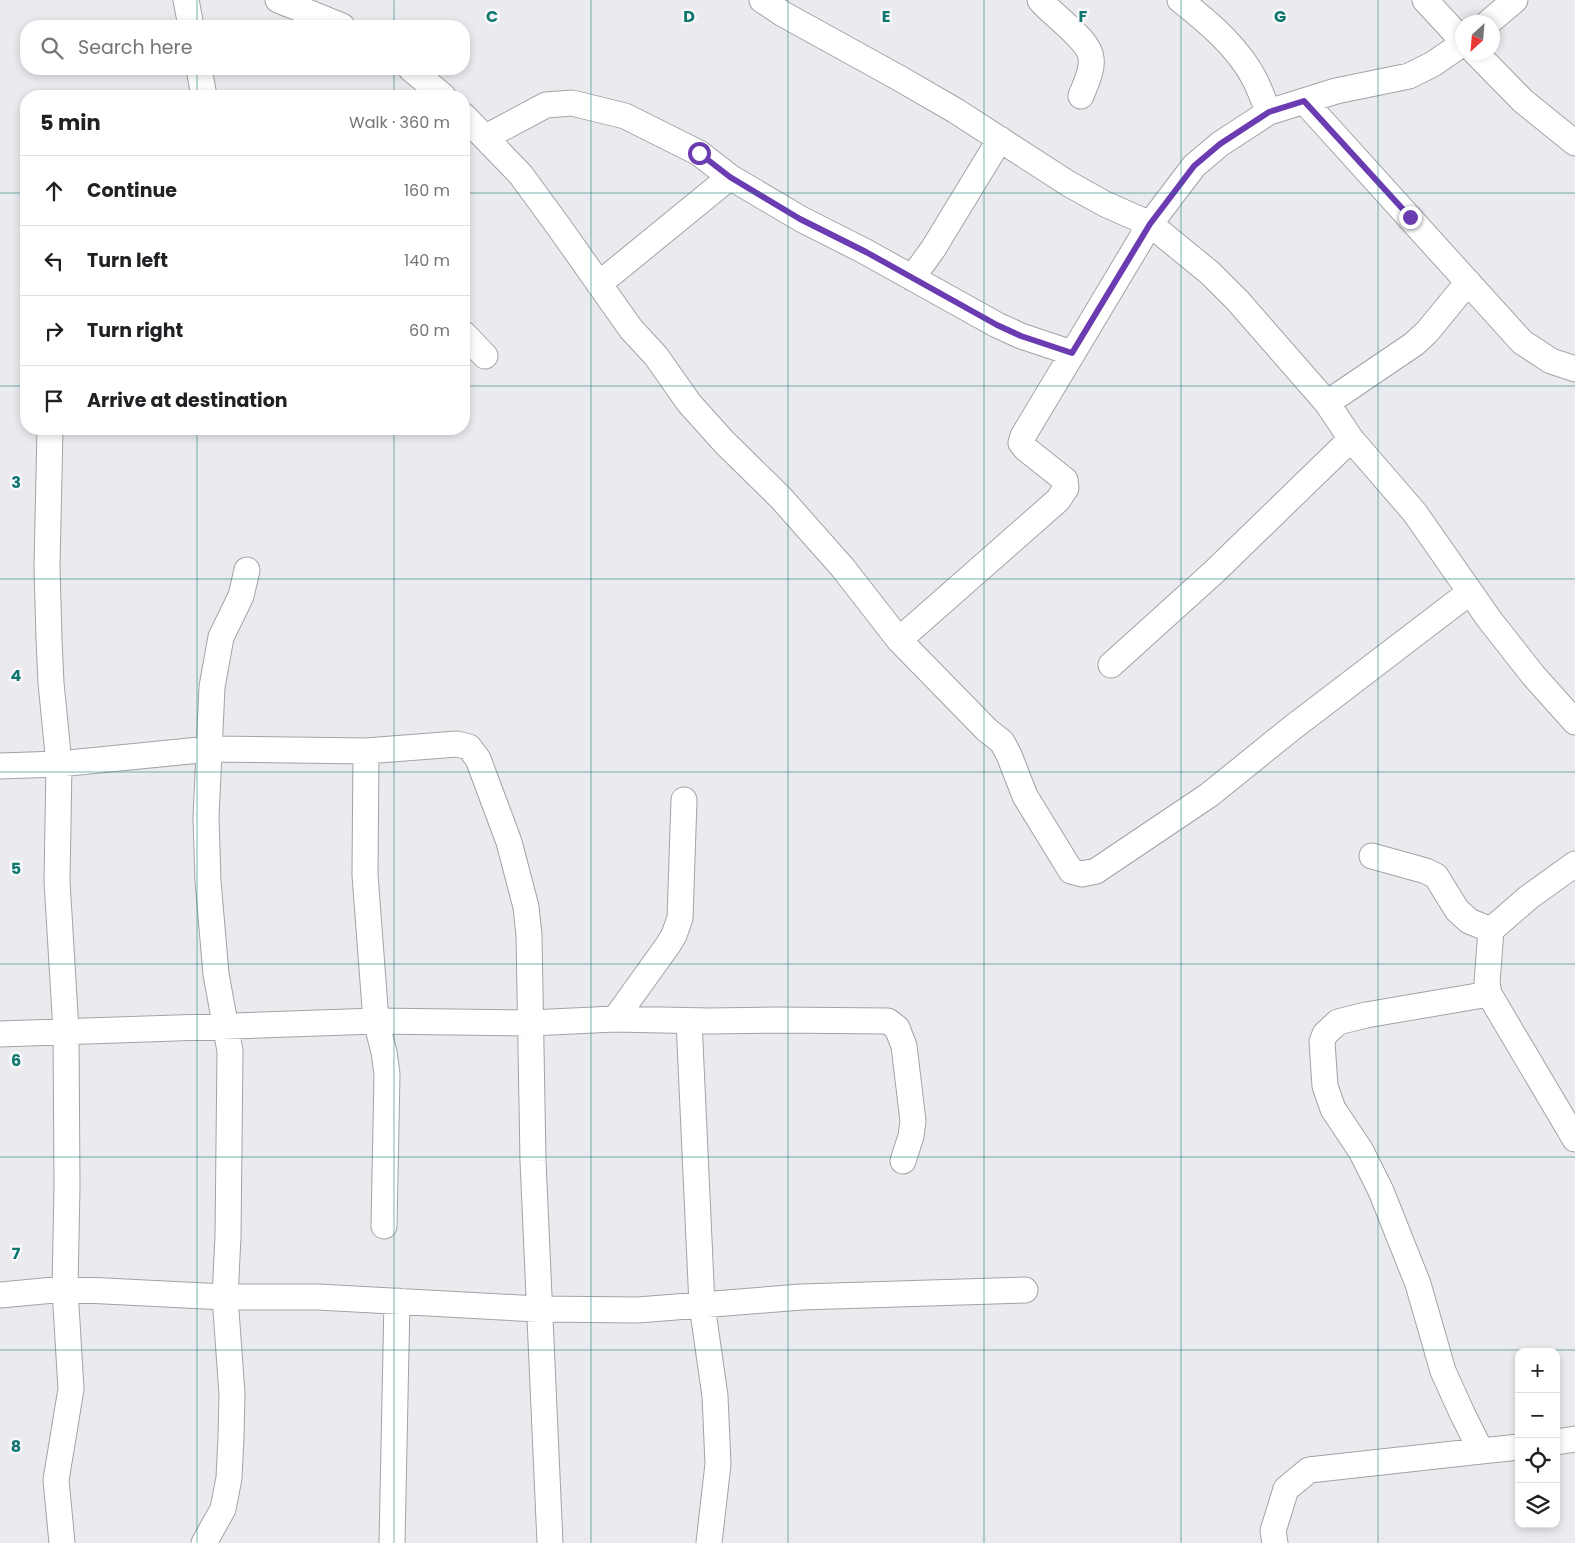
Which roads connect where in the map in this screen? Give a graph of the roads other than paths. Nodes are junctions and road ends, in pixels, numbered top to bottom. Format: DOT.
graph roads {
  1 [pos="186,0"];
  2 [pos="278,0"];
  3 [pos="762,0"];
  4 [pos="1040,0"];
  5 [pos="1180,0"];
  6 [pos="1425,0"];
  7 [pos="1515,0"];
  8 [pos="1497,15"];
  9 [pos="190,20"];
  10 [pos="327,20"];
  11 [pos="1455,34"];
  12 [pos="1455,47"];
  13 [pos="1483,60"];
  14 [pos="200,75"];
  15 [pos="416,75"];
  16 [pos="203,90"];
  17 [pos="430,90"];
  18 [pos="1082,96"];
  19 [pos="1304,101"];
  20 [pos="1269,112"];
  21 [pos="470,122"];
  22 [pos="486,137"];
  23 [pos="1000,139"];
  24 [pos="1575,143"];
  25 [pos="730,177"];
  26 [pos="1150,224"];
  27 [pos="912,278"];
  28 [pos="1468,282"];
  29 [pos="599,284"];
  30 [pos="470,340"];
  31 [pos="1072,353"];
  32 [pos="485,356"];
  33 [pos="1575,369"];
  34 [pos="1327,403"];
  35 [pos="50,435"];
  36 [pos="1351,439"];
  37 [pos="247,570"];
  38 [pos="1470,592"];
  39 [pos="899,640"];
  40 [pos="1111,665"];
  41 [pos="1575,722"];
  42 [pos="210,749"];
  43 [pos="366,751"];
  44 [pos="59,764"];
  45 [pos="0,766"];
  46 [pos="684,800"];
  47 [pos="1372,856"];
  48 [pos="1575,864"];
  49 [pos="1491,930"];
  50 [pos="1489,994"];
  51 [pos="614,1019"];
  52 [pos="689,1020"];
  53 [pos="376,1021"];
  54 [pos="530,1023"];
  55 [pos="227,1027"];
  56 [pos="66,1031"];
  57 [pos="0,1034"];
  58 [pos="1575,1139"];
  59 [pos="903,1161"];
  60 [pos="384,1226"];
  61 [pos="65,1289"];
  62 [pos="1025,1290"];
  63 [pos="0,1295"];
  64 [pos="225,1296"];
  65 [pos="397,1301"];
  66 [pos="702,1305"];
  67 [pos="538,1310"];
  68 [pos="1575,1439"];
  69 [pos="1560,1441"];
  70 [pos="1515,1447"];
  71 [pos="1481,1451"];
  72 [pos="62,1543"];
  73 [pos="204,1543"];
  74 [pos="392,1543"];
  75 [pos="550,1543"];
  76 [pos="709,1543"];
  77 [pos="1275,1543"];
  1 -- 9 [label="street"];
  2 -- 10 [label="street"];
  3 -- 23 [label="street"];
  4 -- 18 [label="street"];
  5 -- 20 [label="street"];
  6 -- 11 [label="street"];
  7 -- 8 [label="street"];
  12 -- 19 [label="street"];
  13 -- 24 [label="street"];
  14 -- 16 [label="street"];
  15 -- 17 [label="street"];
  19 -- 20 [label="street"];
  19 -- 28 [label="street"];
  20 -- 26 [label="street"];
  21 -- 22 [label="street"];
  22 -- 25 [label="street"];
  22 -- 29 [label="street"];
  23 -- 26 [label="street"];
  23 -- 27 [label="street"];
  25 -- 27 [label="street"];
  25 -- 29 [label="street"];
  26 -- 31 [label="street"];
  26 -- 34 [label="street"];
  27 -- 31 [label="street"];
  28 -- 33 [label="street"];
  28 -- 34 [label="street"];
  29 -- 39 [label="street"];
  30 -- 32 [label="street"];
  31 -- 39 [label="street"];
  34 -- 36 [label="street"];
  35 -- 44 [label="street"];
  36 -- 38 [label="street"];
  36 -- 40 [label="street"];
  37 -- 42 [label="street"];
  38 -- 39 [label="street"];
  38 -- 41 [label="street"];
  42 -- 43 [label="street"];
  42 -- 44 [label="street"];
  42 -- 55 [label="street"];
  43 -- 53 [label="street"];
  43 -- 54 [label="street"];
  44 -- 45 [label="street"];
  44 -- 56 [label="street"];
  46 -- 51 [label="street"];
  47 -- 49 [label="street"];
  48 -- 49 [label="street"];
  49 -- 50 [label="street"];
  50 -- 58 [label="street"];
  50 -- 71 [label="street"];
  51 -- 52 [label="street"];
  51 -- 54 [label="street"];
  52 -- 59 [label="street"];
  52 -- 66 [label="street"];
  53 -- 54 [label="street"];
  53 -- 55 [label="street"];
  53 -- 60 [label="street"];
  54 -- 67 [label="street"];
  55 -- 56 [label="street"];
  55 -- 64 [label="street"];
  56 -- 57 [label="street"];
  56 -- 61 [label="street"];
  61 -- 63 [label="street"];
  61 -- 64 [label="street"];
  61 -- 72 [label="street"];
  62 -- 66 [label="street"];
  64 -- 65 [label="street"];
  64 -- 73 [label="street"];
  65 -- 67 [label="street"];
  65 -- 74 [label="street"];
  66 -- 67 [label="street"];
  66 -- 76 [label="street"];
  67 -- 75 [label="street"];
  68 -- 69 [label="street"];
  70 -- 71 [label="street"];
  71 -- 77 [label="street"];
}
